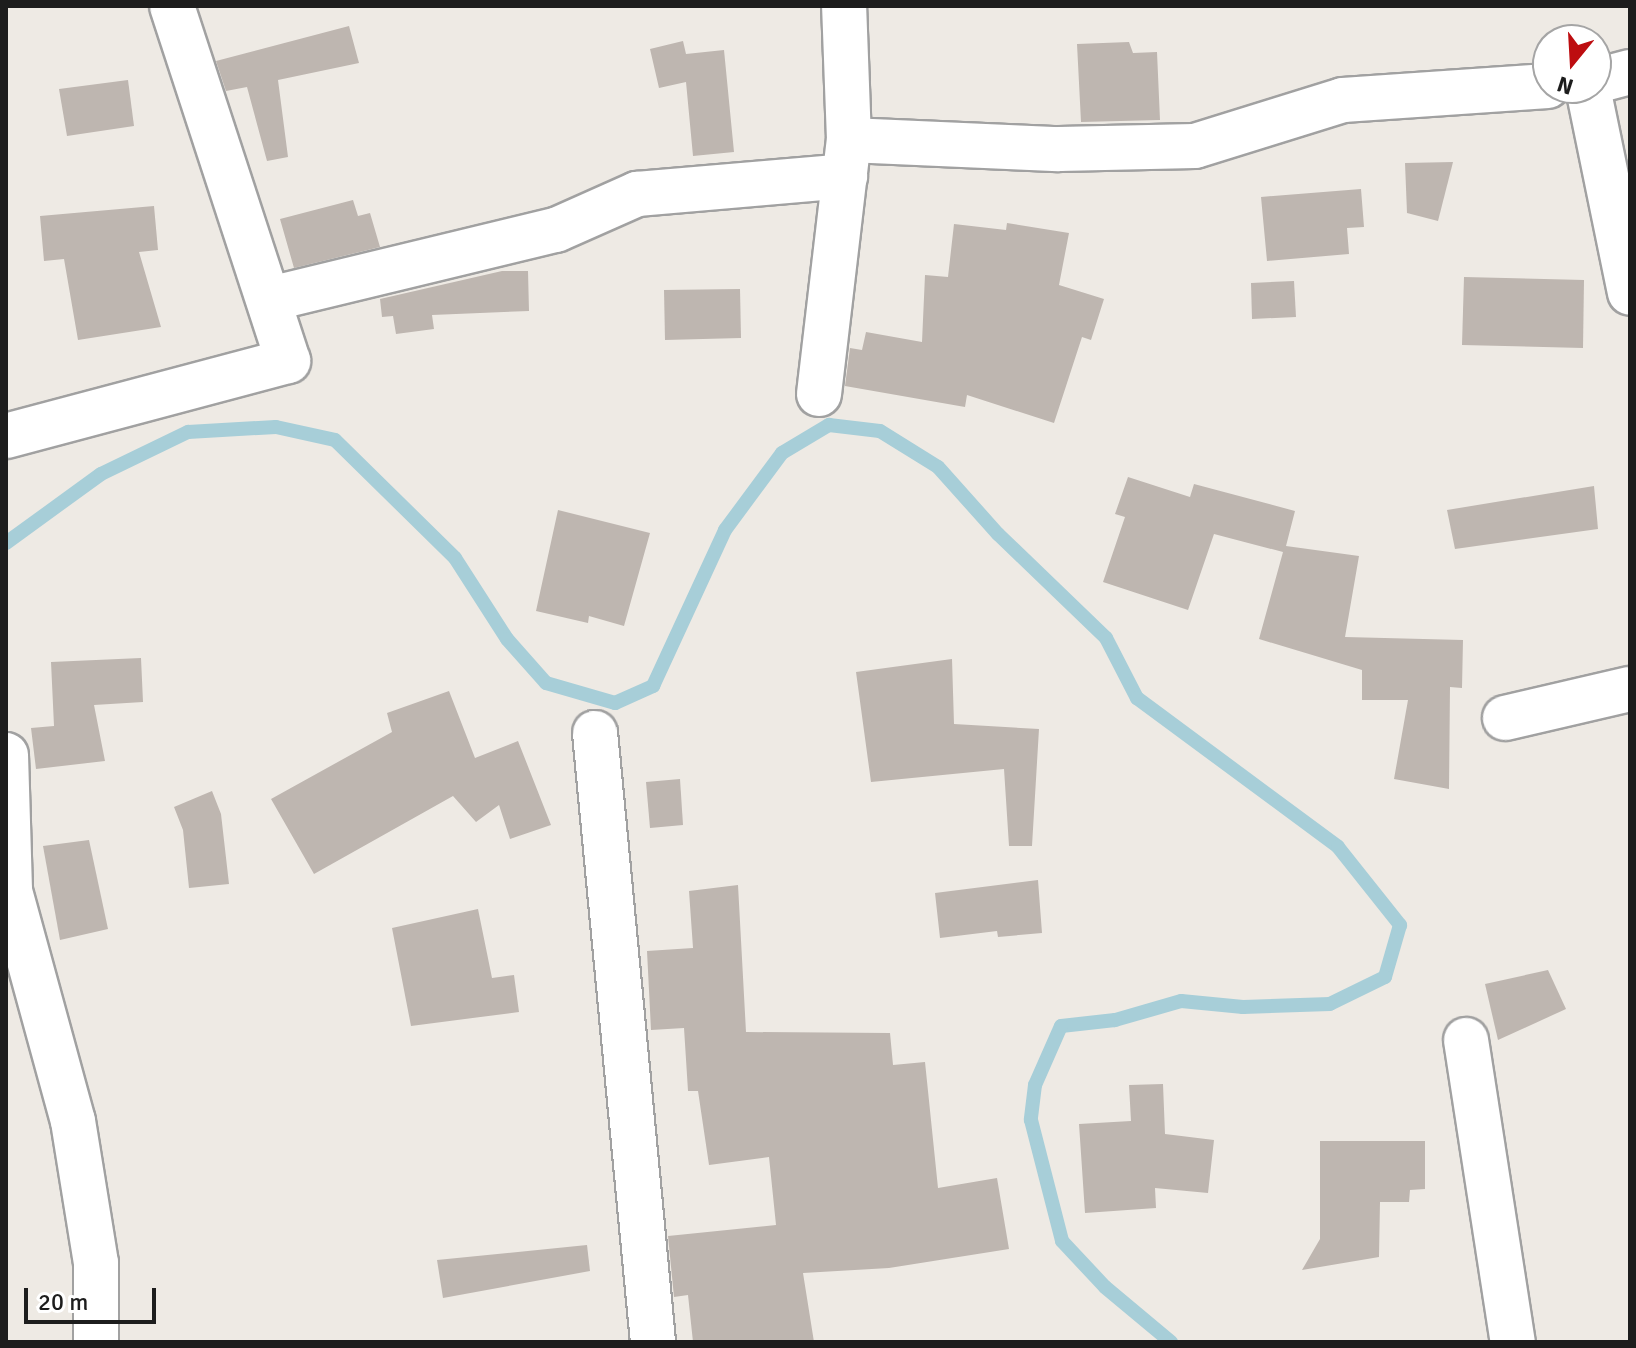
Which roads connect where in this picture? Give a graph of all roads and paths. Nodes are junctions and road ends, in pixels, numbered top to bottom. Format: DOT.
graph roads {
  1 [pos="172,6"];
  2 [pos="844,6"];
  3 [pos="1532,87"];
  4 [pos="1591,104"];
  5 [pos="847,158"];
  6 [pos="1630,293"];
  7 [pos="270,299"];
  8 [pos="819,394"];
  9 [pos="6,436"];
  10 [pos="1630,689"];
  11 [pos="1505,718"];
  12 [pos="595,733"];
  13 [pos="6,755"];
  14 [pos="1466,1040"];
  15 [pos="96,1342"];
  16 [pos="653,1342"];
  17 [pos="1513,1342"];
  1 -- 7 [label="street"];
  2 -- 5 [label="street"];
  3 -- 5 [label="street"];
  4 -- 6 [label="street"];
  5 -- 7 [label="street"];
  5 -- 8 [label="street"];
  7 -- 9 [label="street"];
  10 -- 11 [label="street"];
  12 -- 16 [label="street"];
  13 -- 15 [label="street"];
  14 -- 17 [label="street"];
}
